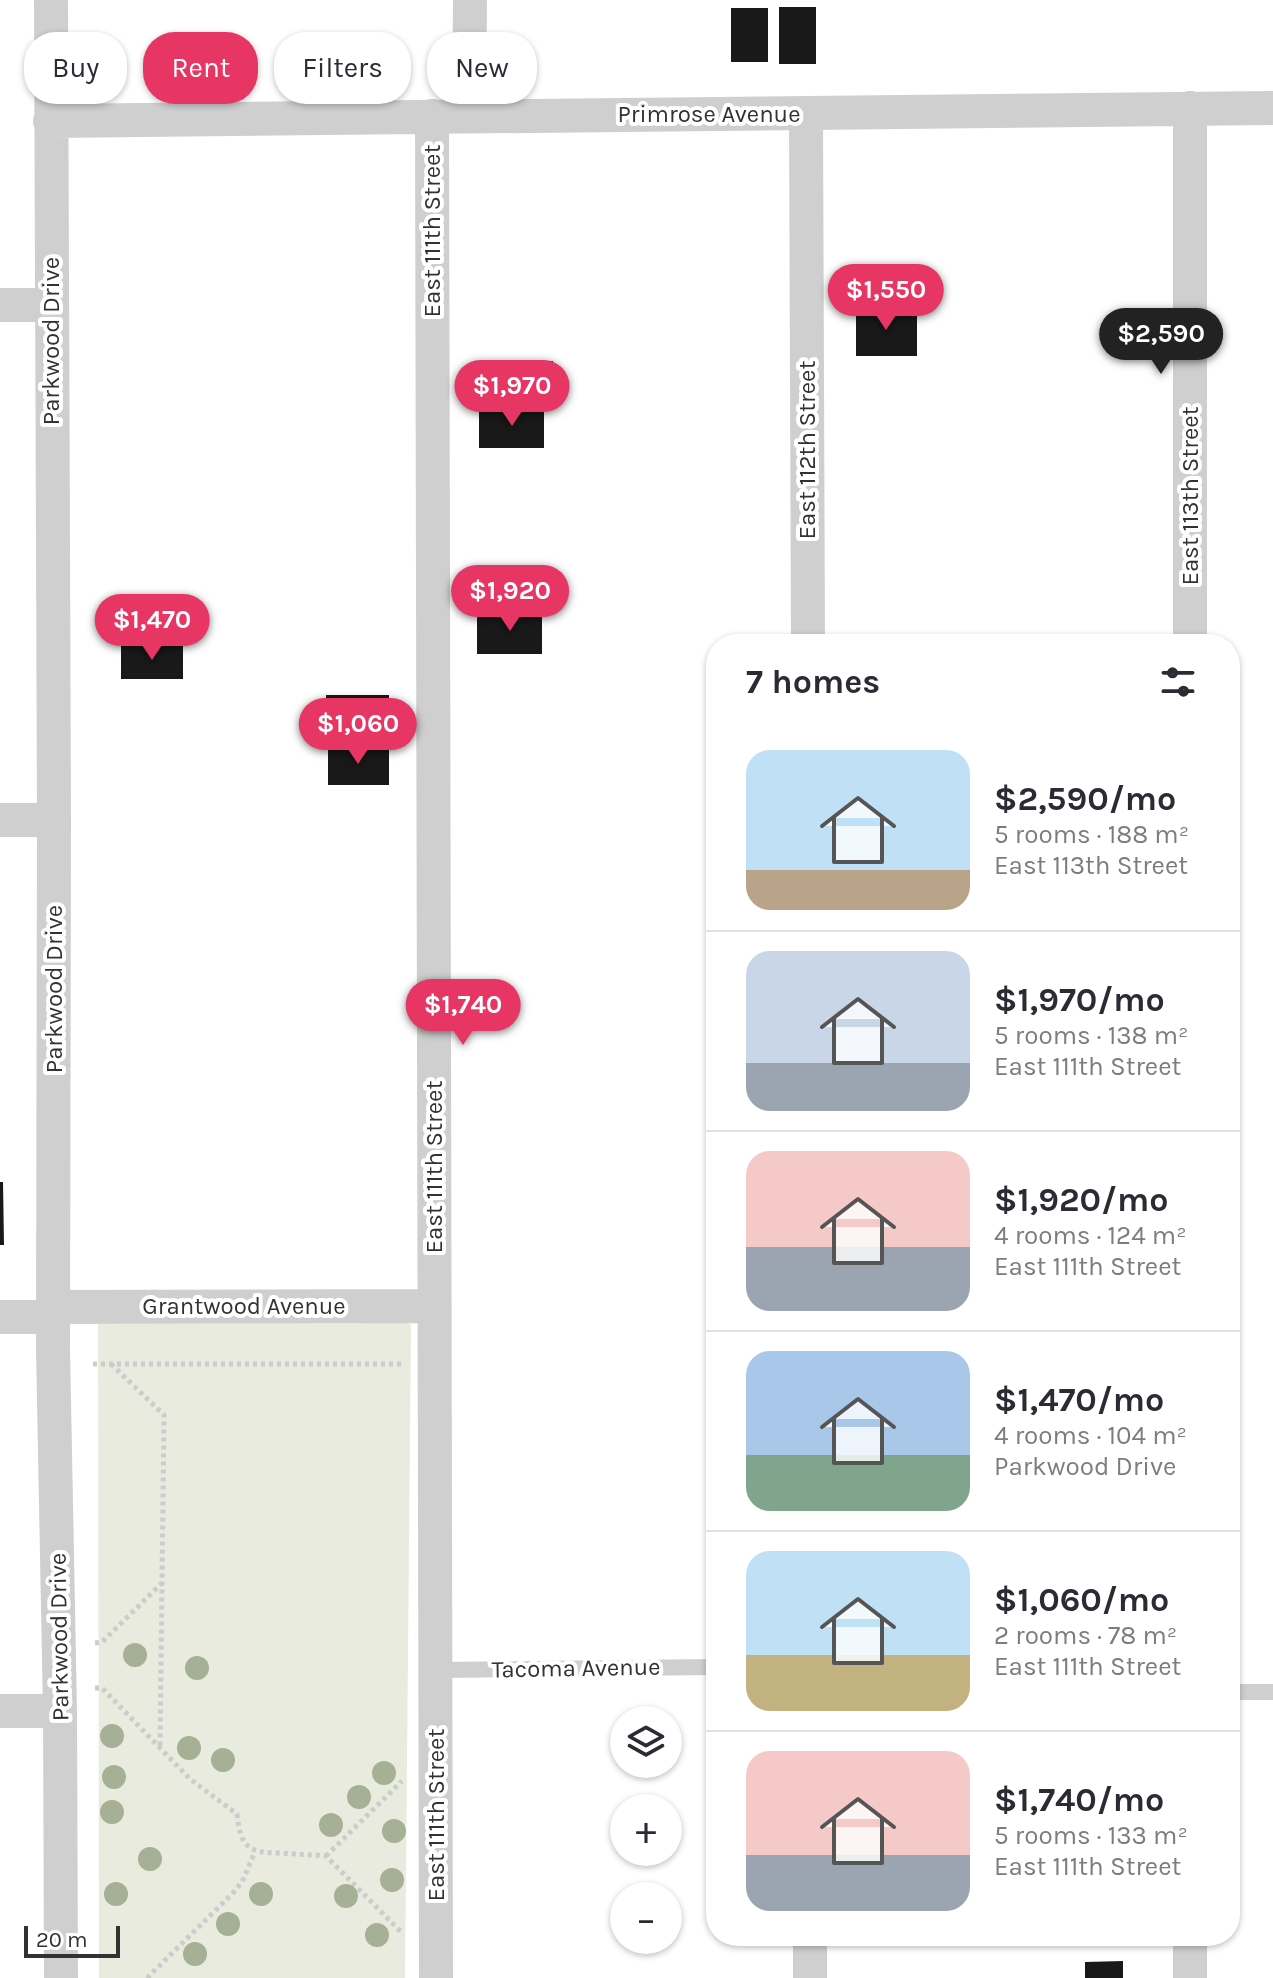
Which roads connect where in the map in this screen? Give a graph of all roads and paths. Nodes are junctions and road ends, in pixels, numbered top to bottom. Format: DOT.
graph roads {
  1 [pos="51,0"];
  2 [pos="470,0"];
  3 [pos="1190,108"];
  4 [pos="1273,108"];
  5 [pos="806,113"];
  6 [pos="432,116"];
  7 [pos="469,116"];
  8 [pos="50,121"];
  9 [pos="0,305"];
  10 [pos="51,305"];
  11 [pos="808,634"];
  12 [pos="1190,634"];
  13 [pos="0,820"];
  14 [pos="54,820"];
  15 [pos="434,1306"];
  16 [pos="53,1312"];
  17 [pos="0,1317"];
  18 [pos="93,1364"];
  19 [pos="111,1364"];
  20 [pos="411,1364"];
  21 [pos="162,1583"];
  22 [pos="95,1643"];
  23 [pos="706,1667"];
  24 [pos="437,1670"];
  25 [pos="95,1688"];
  26 [pos="1240,1692"];
  27 [pos="1273,1692"];
  28 [pos="0,1711"];
  29 [pos="60,1711"];
  30 [pos="160,1748"];
  31 [pos="413,1779"];
  32 [pos="255,1852"];
  33 [pos="326,1856"];
  34 [pos="412,1935"];
  35 [pos="810,1946"];
  36 [pos="1190,1946"];
  37 [pos="61,1978"];
  38 [pos="147,1978"];
  39 [pos="436,1978"];
  40 [pos="810,1978"];
  41 [pos="1190,1978"];
  1 -- 8 [label="street, Parkwood Drive"];
  2 -- 7 [label="street"];
  3 -- 4 [label="street, Primrose Avenue"];
  3 -- 5 [label="street, Primrose Avenue"];
  3 -- 12 [label="street, East 113th Street"];
  5 -- 7 [label="street, Primrose Avenue"];
  5 -- 11 [label="street, East 112th Street"];
  6 -- 7 [label="street, Primrose Avenue"];
  6 -- 8 [label="street, Primrose Avenue"];
  6 -- 15 [label="street, East 111th Street"];
  8 -- 10 [label="street, Parkwood Drive"];
  9 -- 10 [label="street"];
  10 -- 14 [label="street, Parkwood Drive"];
  13 -- 14 [label="street"];
  14 -- 16 [label="street, Parkwood Drive"];
  15 -- 16 [label="street, Grantwood Avenue"];
  15 -- 24 [label="street, East 111th Street"];
  16 -- 17 [label="street, Grantwood Avenue"];
  16 -- 29 [label="street, Parkwood Drive"];
  18 -- 19 [label="path"];
  19 -- 20 [label="path"];
  19 -- 21 [label="path"];
  21 -- 22 [label="path"];
  21 -- 30 [label="path"];
  23 -- 24 [label="lane, Tacoma Avenue"];
  24 -- 39 [label="street, East 111th Street"];
  25 -- 30 [label="path"];
  26 -- 27 [label="lane"];
  28 -- 29 [label="street"];
  29 -- 37 [label="street, Parkwood Drive"];
  30 -- 32 [label="path"];
  31 -- 33 [label="path"];
  32 -- 33 [label="path"];
  32 -- 38 [label="path"];
  33 -- 34 [label="path"];
  35 -- 40 [label="street"];
  36 -- 41 [label="street"];
}
